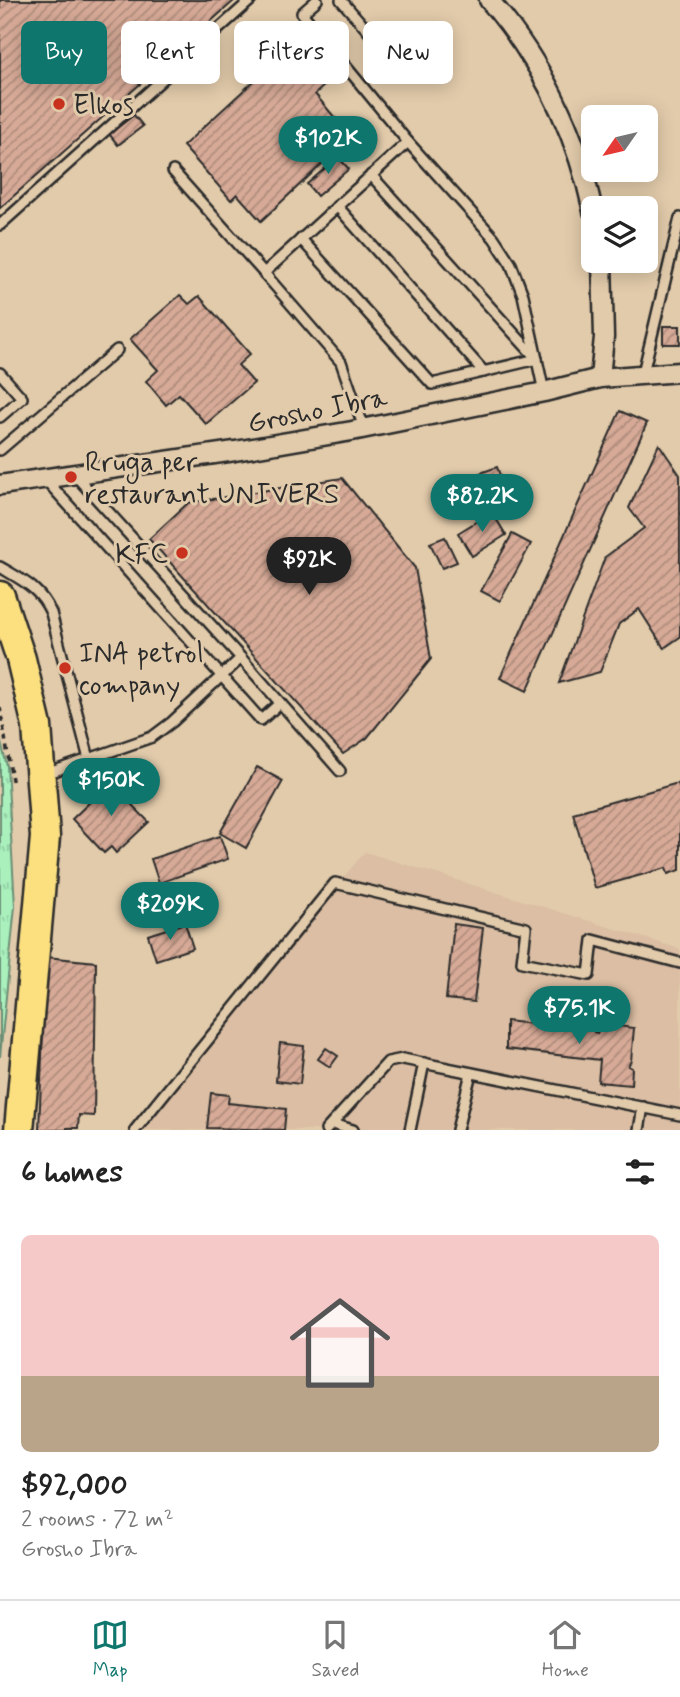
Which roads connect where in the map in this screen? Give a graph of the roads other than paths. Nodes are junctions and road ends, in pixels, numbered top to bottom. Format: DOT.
graph roads {
  1 [pos="251,0"];
  2 [pos="317,0"];
  3 [pos="341,0"];
  4 [pos="489,0"];
  5 [pos="363,25"];
  6 [pos="408,142"];
  7 [pos="173,171"];
  8 [pos="372,175"];
  9 [pos="589,196"];
  10 [pos="337,206"];
  11 [pos="680,218"];
  12 [pos="0,225"];
  13 [pos="301,239"];
  14 [pos="264,273"];
  15 [pos="602,273"];
  16 [pos="117,350"];
  17 [pos="537,359"];
  18 [pos="484,372"];
  19 [pos="680,372"];
  20 [pos="0,373"];
  21 [pos="643,373"];
  22 [pos="600,378"];
  23 [pos="544,392"];
  24 [pos="0,417"];
  25 [pos="364,428"];
  26 [pos="0,450"];
  27 [pos="75,475"];
  28 [pos="46,479"];
  29 [pos="0,485"];
  30 [pos="0,566"];
  31 [pos="0,596"];
  32 [pos="240,659"];
  33 [pos="222,676"];
  34 [pos="280,703"];
  35 [pos="89,759"];
  36 [pos="340,771"];
  37 [pos="42,776"];
  38 [pos="680,963"];
  39 [pos="424,1063"];
  40 [pos="471,1073"];
  41 [pos="643,1107"];
  42 [pos="680,1115"];
  43 [pos="329,1127"];
  44 [pos="460,1129"];
  45 [pos="19,1130"];
  46 [pos="135,1130"];
  47 [pos="354,1130"];
  48 [pos="410,1130"];
  49 [pos="639,1130"];
  1 -- 12 [label="lane"];
  2 -- 6 [label="lane"];
  3 -- 5 [label="lane"];
  4 -- 9 [label="street"];
  6 -- 8 [label="lane"];
  6 -- 17 [label="lane"];
  7 -- 14 [label="lane"];
  8 -- 10 [label="lane"];
  8 -- 17 [label="lane"];
  10 -- 13 [label="lane"];
  10 -- 18 [label="lane"];
  11 -- 21 [label="lane"];
  13 -- 14 [label="lane"];
  13 -- 18 [label="lane"];
  14 -- 25 [label="lane"];
  15 -- 22 [label="street"];
  16 -- 26 [label="lane"];
  17 -- 18 [label="lane"];
  17 -- 23 [label="lane"];
  19 -- 21 [label="street, Grosho Ibra"];
  20 -- 24 [label="lane"];
  21 -- 22 [label="street, Grosho Ibra"];
  22 -- 23 [label="street, Grosho Ibra"];
  23 -- 25 [label="street, Grosho Ibra"];
  25 -- 27 [label="street, Grosho Ibra"];
  27 -- 28 [label="street, Grosho Ibra"];
  27 -- 32 [label="lane"];
  28 -- 29 [label="street, Grosho Ibra"];
  28 -- 33 [label="lane"];
  30 -- 35 [label="lane"];
  31 -- 37 [label="main road"];
  32 -- 33 [label="lane"];
  32 -- 34 [label="lane"];
  33 -- 34 [label="lane"];
  33 -- 35 [label="lane"];
  34 -- 36 [label="lane"];
  35 -- 37 [label="lane"];
  37 -- 45 [label="main road"];
  38 -- 46 [label="lane"];
  39 -- 40 [label="lane"];
  39 -- 43 [label="lane"];
  39 -- 48 [label="lane"];
  40 -- 41 [label="lane"];
  40 -- 44 [label="lane"];
  41 -- 42 [label="lane"];
  41 -- 49 [label="lane"];
  43 -- 47 [label="lane"];
}
